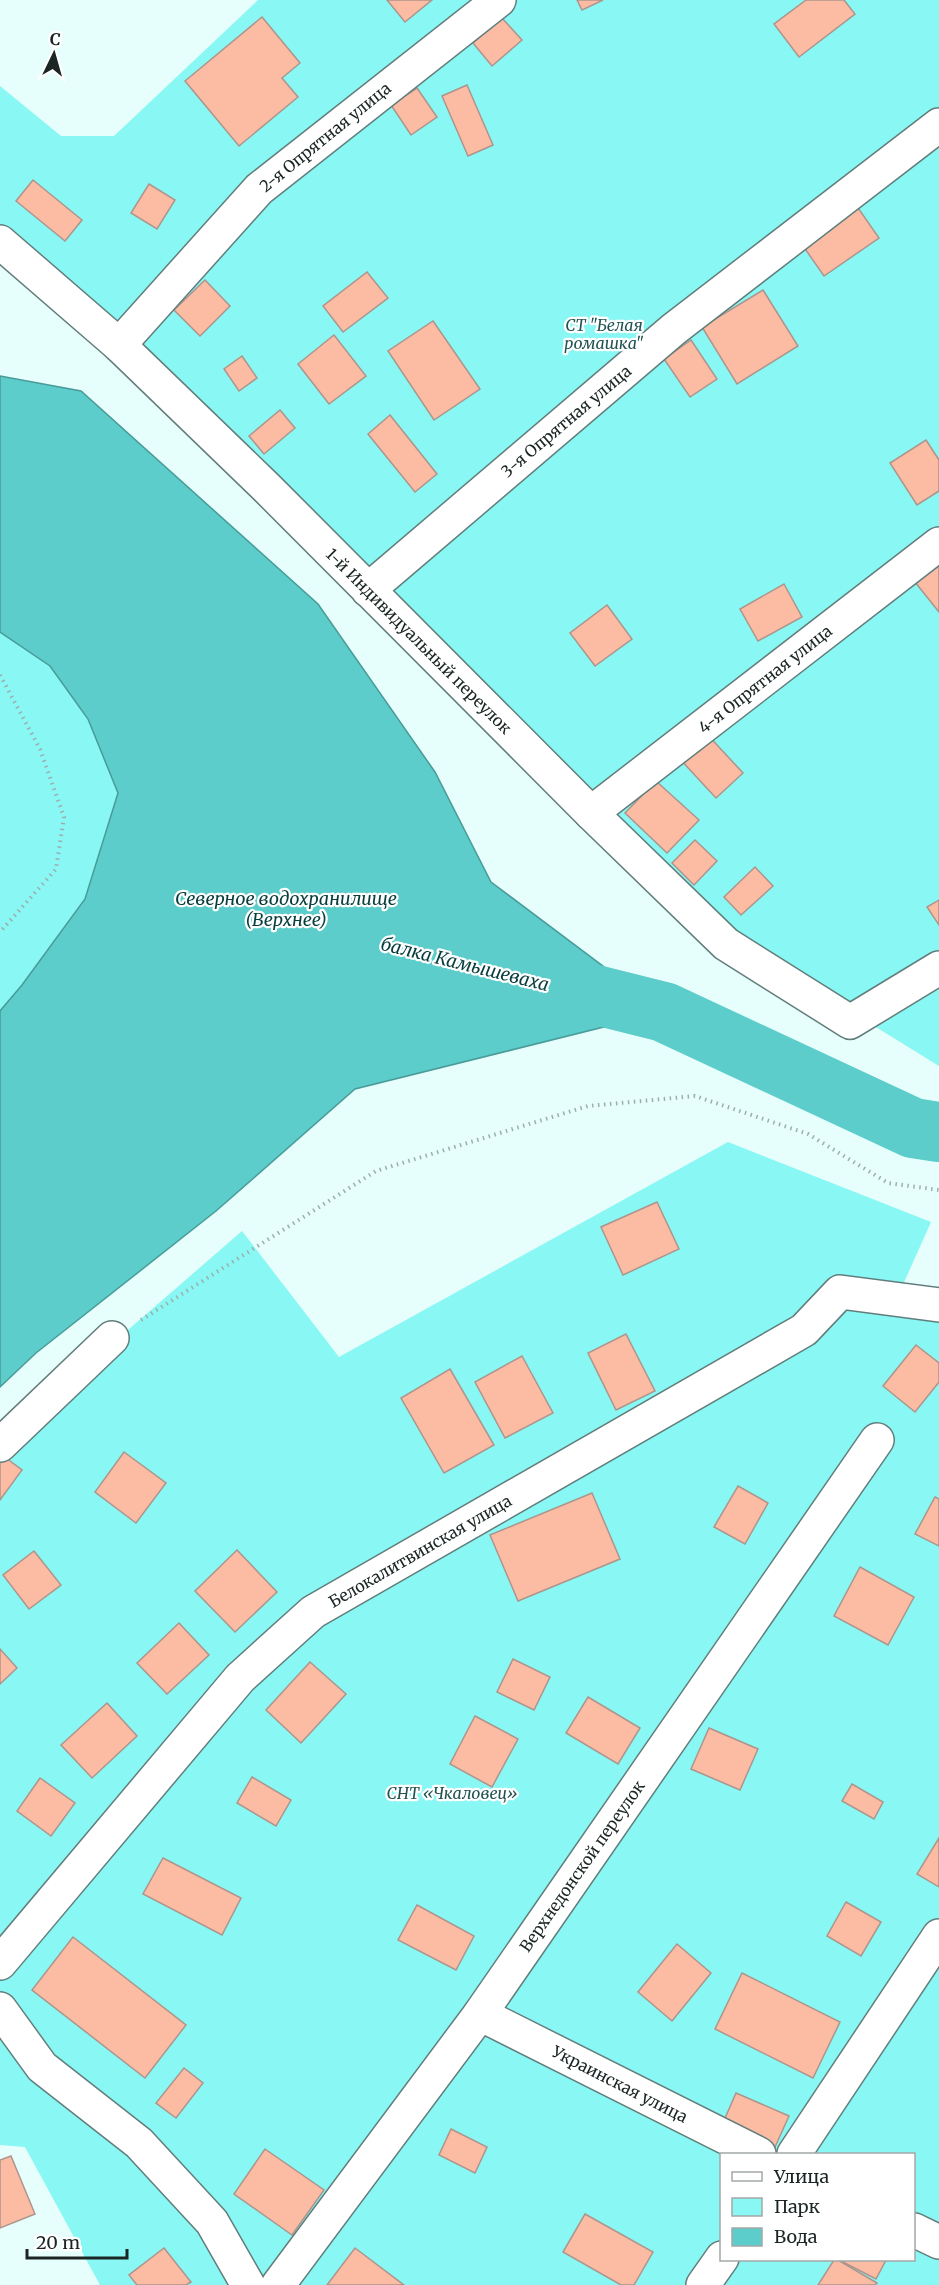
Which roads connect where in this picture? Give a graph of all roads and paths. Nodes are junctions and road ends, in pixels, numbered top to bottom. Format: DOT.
graph roads {
  1 [pos="499,0"];
  2 [pos="939,125"];
  3 [pos="0,242"];
  4 [pos="119,345"];
  5 [pos="939,544"];
  6 [pos="368,590"];
  7 [pos="0,675"];
  8 [pos="591,813"];
  9 [pos="0,932"];
  10 [pos="939,968"];
  11 [pos="939,1190"];
  12 [pos="939,1305"];
  13 [pos="112,1338"];
  14 [pos="877,1440"];
  15 [pos="0,1444"];
  16 [pos="939,1936"];
  17 [pos="0,1963"];
  18 [pos="0,2009"];
  19 [pos="480,2014"];
  20 [pos="757,2153"];
  21 [pos="795,2153"];
  22 [pos="915,2230"];
  23 [pos="939,2242"];
  24 [pos="720,2261"];
  25 [pos="248,2285"];
  26 [pos="278,2285"];
  27 [pos="703,2285"];
  1 -- 4 [label="street, 2-я Опрятная улица"];
  2 -- 6 [label="street, 3-я Опрятная улица"];
  3 -- 4 [label="street, 1-й Индивидуальный переулок"];
  4 -- 6 [label="street, 1-й Индивидуальный переулок"];
  5 -- 8 [label="street, 4-я Опрятная улица"];
  6 -- 8 [label="street, 1-й Индивидуальный переулок"];
  7 -- 9 [label="path"];
  8 -- 10 [label="street, 1-й Индивидуальный переулок"];
  11 -- 13 [label="path"];
  12 -- 17 [label="street, Белокалитвинская улица"];
  13 -- 15 [label="street"];
  14 -- 19 [label="street, Верхнедонской переулок"];
  16 -- 21 [label="street"];
  18 -- 25 [label="street"];
  19 -- 20 [label="street, Украинская улица"];
  19 -- 26 [label="street, Верхнедонской переулок"];
  22 -- 23 [label="street"];
  24 -- 27 [label="street"];
}
